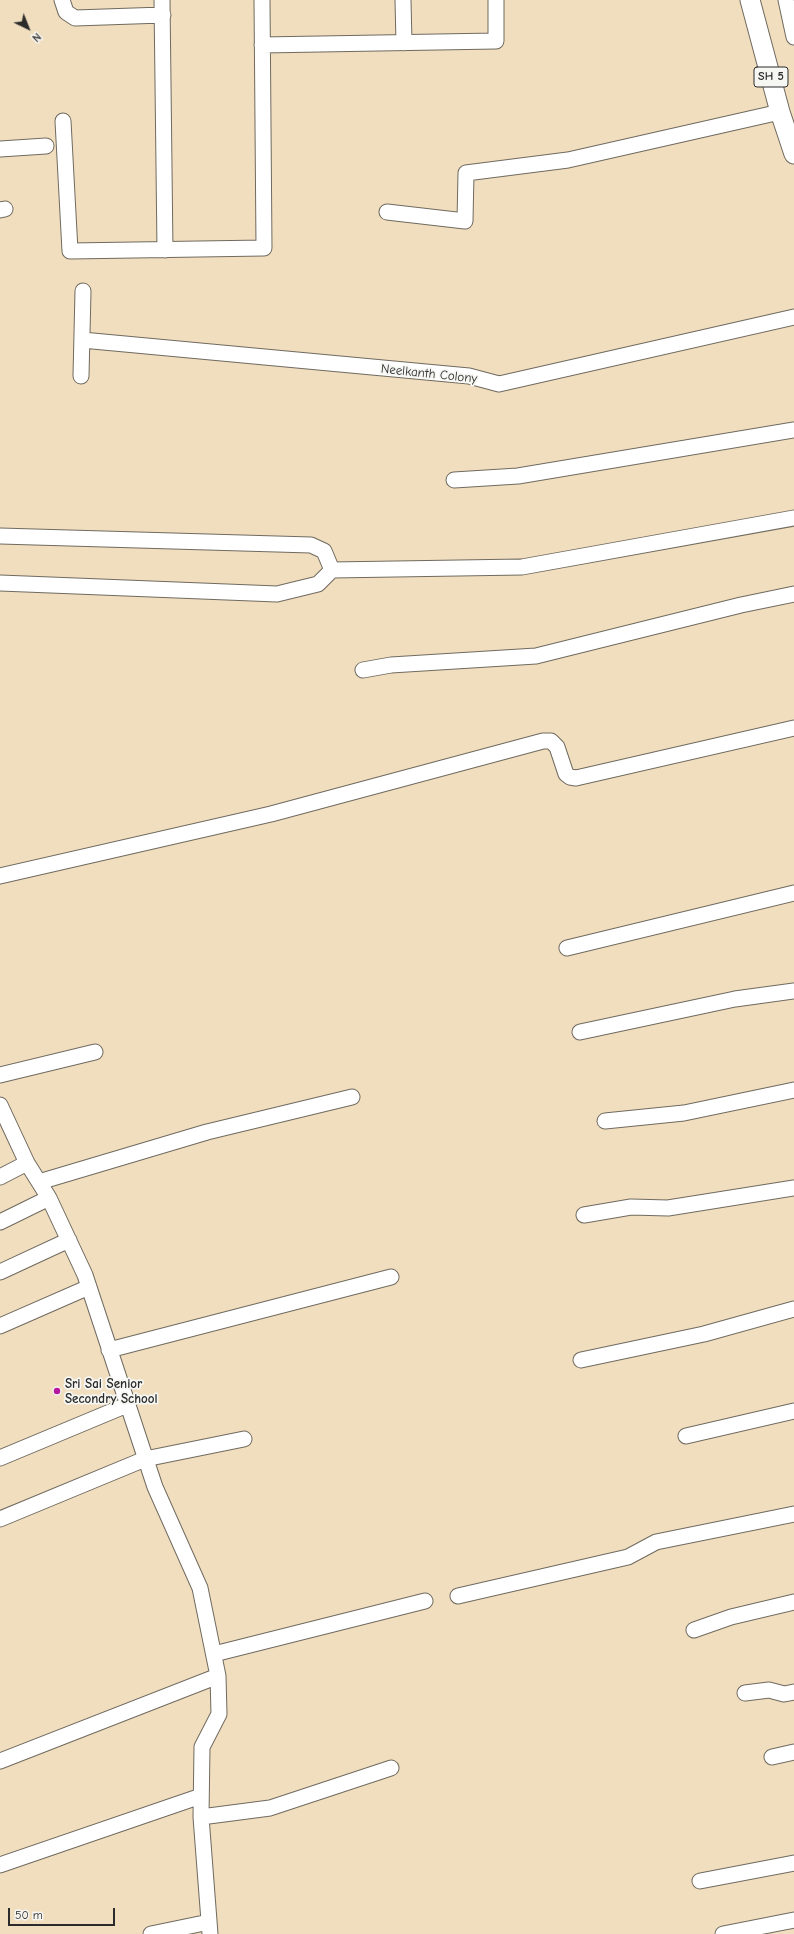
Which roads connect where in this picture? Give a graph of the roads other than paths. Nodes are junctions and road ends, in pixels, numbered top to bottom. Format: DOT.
graph roads {
  1 [pos="62,0"];
  2 [pos="162,0"];
  3 [pos="262,0"];
  4 [pos="403,0"];
  5 [pos="496,0"];
  6 [pos="750,0"];
  7 [pos="786,0"];
  8 [pos="163,15"];
  9 [pos="794,37"];
  10 [pos="404,43"];
  11 [pos="262,45"];
  12 [pos="780,112"];
  13 [pos="63,121"];
  14 [pos="46,146"];
  15 [pos="0,148"];
  16 [pos="794,154"];
  17 [pos="387,212"];
  18 [pos="165,250"];
  19 [pos="83,291"];
  20 [pos="794,317"];
  21 [pos="82,340"];
  22 [pos="81,376"];
  23 [pos="794,430"];
  24 [pos="454,480"];
  25 [pos="794,518"];
  26 [pos="0,536"];
  27 [pos="332,570"];
  28 [pos="0,583"];
  29 [pos="794,594"];
  30 [pos="363,670"];
  31 [pos="794,728"];
  32 [pos="0,876"];
  33 [pos="794,893"];
  34 [pos="567,948"];
  35 [pos="794,991"];
  36 [pos="580,1032"];
  37 [pos="95,1052"];
  38 [pos="0,1075"];
  39 [pos="794,1090"];
  40 [pos="352,1097"];
  41 [pos="0,1106"];
  42 [pos="606,1121"];
  43 [pos="27,1163"];
  44 [pos="0,1177"];
  45 [pos="39,1182"];
  46 [pos="794,1188"];
  47 [pos="49,1198"];
  48 [pos="584,1214"];
  49 [pos="0,1222"];
  50 [pos="69,1240"];
  51 [pos="0,1272"];
  52 [pos="391,1277"];
  53 [pos="89,1287"];
  54 [pos="794,1309"];
  55 [pos="0,1326"];
  56 [pos="109,1350"];
  57 [pos="581,1360"];
  58 [pos="127,1405"];
  59 [pos="794,1411"];
  60 [pos="686,1436"];
  61 [pos="244,1439"];
  62 [pos="0,1458"];
  63 [pos="145,1459"];
  64 [pos="794,1514"];
  65 [pos="0,1519"];
  66 [pos="458,1596"];
  67 [pos="425,1601"];
  68 [pos="794,1602"];
  69 [pos="694,1630"];
  70 [pos="214,1654"];
  71 [pos="218,1676"];
  72 [pos="794,1692"];
  73 [pos="745,1693"];
  74 [pos="794,1752"];
  75 [pos="772,1757"];
  76 [pos="0,1761"];
  77 [pos="391,1768"];
  78 [pos="201,1796"];
  79 [pos="201,1817"];
  80 [pos="794,1863"];
  81 [pos="0,1864"];
  82 [pos="700,1881"];
  83 [pos="794,1920"];
  84 [pos="210,1928"];
  85 [pos="151,1934"];
  86 [pos="723,1934"];
  1 -- 8 [label="street"];
  2 -- 8 [label="street"];
  3 -- 11 [label="street"];
  4 -- 10 [label="street"];
  5 -- 10 [label="street"];
  6 -- 12 [label="main road, SH 5"];
  7 -- 9 [label="street"];
  8 -- 18 [label="street"];
  10 -- 11 [label="street"];
  11 -- 18 [label="street"];
  12 -- 16 [label="main road, SH 5"];
  12 -- 17 [label="street"];
  13 -- 18 [label="street"];
  14 -- 15 [label="street"];
  19 -- 21 [label="street"];
  20 -- 21 [label="street, Neelkanth Colony"];
  21 -- 22 [label="street"];
  23 -- 24 [label="street"];
  25 -- 27 [label="street"];
  26 -- 27 [label="street"];
  27 -- 28 [label="street"];
  29 -- 30 [label="street"];
  31 -- 32 [label="street"];
  33 -- 34 [label="street"];
  35 -- 36 [label="street"];
  37 -- 38 [label="street"];
  39 -- 42 [label="street"];
  40 -- 45 [label="street"];
  41 -- 43 [label="street"];
  43 -- 44 [label="street"];
  43 -- 45 [label="street"];
  45 -- 47 [label="street"];
  46 -- 48 [label="street"];
  47 -- 49 [label="street"];
  47 -- 50 [label="street"];
  50 -- 51 [label="street"];
  50 -- 53 [label="street"];
  52 -- 56 [label="street"];
  53 -- 55 [label="street"];
  53 -- 56 [label="street"];
  54 -- 57 [label="street"];
  56 -- 58 [label="street"];
  58 -- 62 [label="street"];
  58 -- 63 [label="street"];
  59 -- 60 [label="street"];
  61 -- 63 [label="street"];
  63 -- 65 [label="street"];
  63 -- 70 [label="street"];
  64 -- 66 [label="street"];
  67 -- 70 [label="street"];
  68 -- 69 [label="street"];
  70 -- 71 [label="street"];
  71 -- 76 [label="street"];
  71 -- 78 [label="street"];
  72 -- 73 [label="street"];
  74 -- 75 [label="street"];
  77 -- 79 [label="street"];
  78 -- 79 [label="street"];
  78 -- 81 [label="street"];
  79 -- 84 [label="street"];
  80 -- 82 [label="street"];
  83 -- 86 [label="street"];
  84 -- 85 [label="street"];
}
